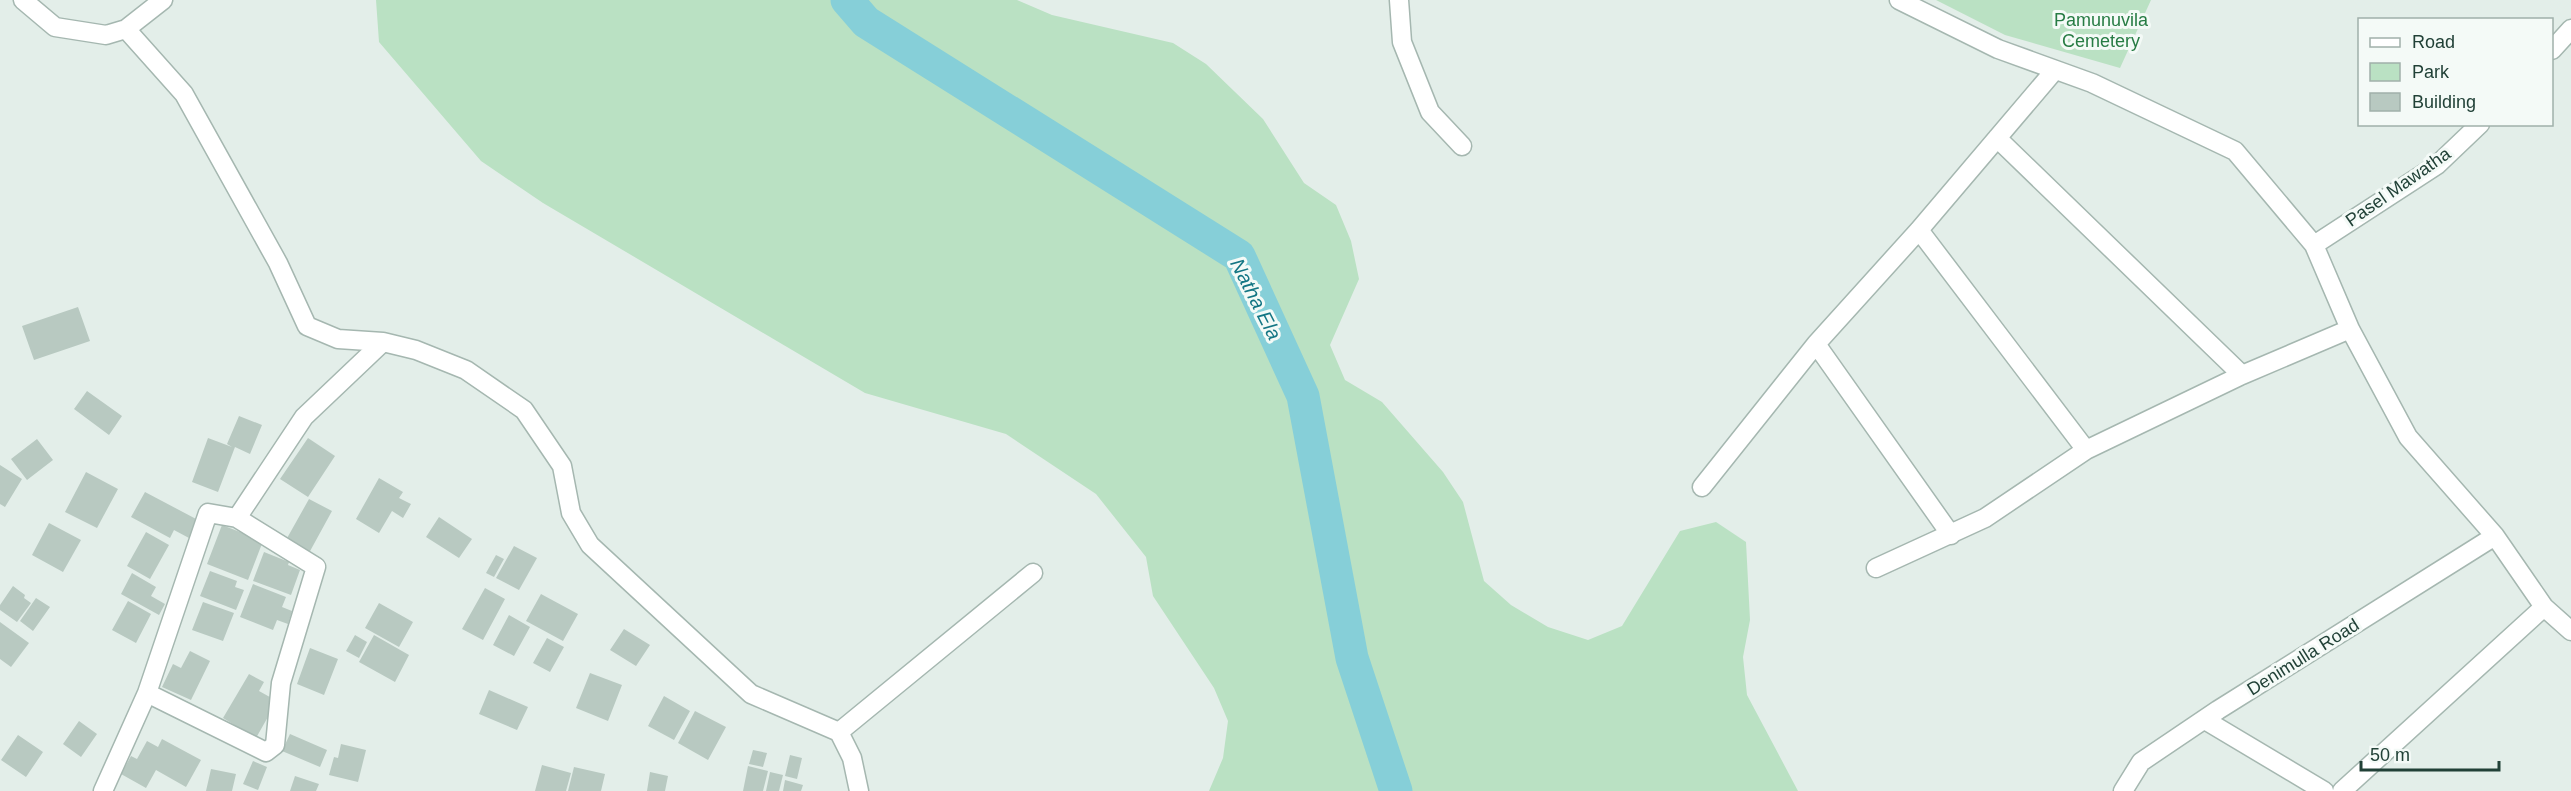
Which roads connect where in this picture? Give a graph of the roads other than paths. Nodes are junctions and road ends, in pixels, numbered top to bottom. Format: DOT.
graph roads {
  1 [pos="22,0"];
  2 [pos="163,0"];
  3 [pos="1399,0"];
  4 [pos="1899,0"];
  5 [pos="126,28"];
  6 [pos="2571,28"];
  7 [pos="2553,49"];
  8 [pos="2055,70"];
  9 [pos="2478,126"];
  10 [pos="1997,138"];
  11 [pos="1462,146"];
  12 [pos="1919,230"];
  13 [pos="2314,245"];
  14 [pos="2350,329"];
  15 [pos="383,342"];
  16 [pos="1816,344"];
  17 [pos="2242,375"];
  18 [pos="2086,450"];
  19 [pos="1702,487"];
  20 [pos="237,519"];
  21 [pos="1951,536"];
  22 [pos="2494,536"];
  23 [pos="1876,568"];
  24 [pos="1033,573"];
  25 [pos="2544,607"];
  26 [pos="2571,631"];
  27 [pos="147,693"];
  28 [pos="2205,720"];
  29 [pos="839,732"];
  30 [pos="103,791"];
  31 [pos="859,791"];
  32 [pos="2123,791"];
  33 [pos="2324,791"];
  34 [pos="2342,791"];
  1 -- 5 [label="street"];
  2 -- 5 [label="street"];
  3 -- 11 [label="street"];
  4 -- 8 [label="street"];
  5 -- 15 [label="street"];
  6 -- 7 [label="street"];
  8 -- 10 [label="street"];
  8 -- 13 [label="street"];
  9 -- 13 [label="street, Pasel Mawatha"];
  10 -- 12 [label="street"];
  10 -- 17 [label="street"];
  12 -- 16 [label="street"];
  12 -- 18 [label="street"];
  13 -- 14 [label="street"];
  14 -- 17 [label="street"];
  14 -- 22 [label="street"];
  15 -- 20 [label="street"];
  15 -- 29 [label="street"];
  16 -- 19 [label="street"];
  16 -- 21 [label="street"];
  17 -- 18 [label="street"];
  18 -- 21 [label="street"];
  20 -- 27 [label="street"];
  20 -- 27 [label="street"];
  21 -- 23 [label="street"];
  22 -- 25 [label="street"];
  22 -- 28 [label="street, Denimulla Road"];
  24 -- 29 [label="street"];
  25 -- 26 [label="street"];
  25 -- 34 [label="street"];
  27 -- 30 [label="street"];
  28 -- 32 [label="street, Denimulla Road"];
  28 -- 33 [label="street"];
  29 -- 31 [label="street"];
}
